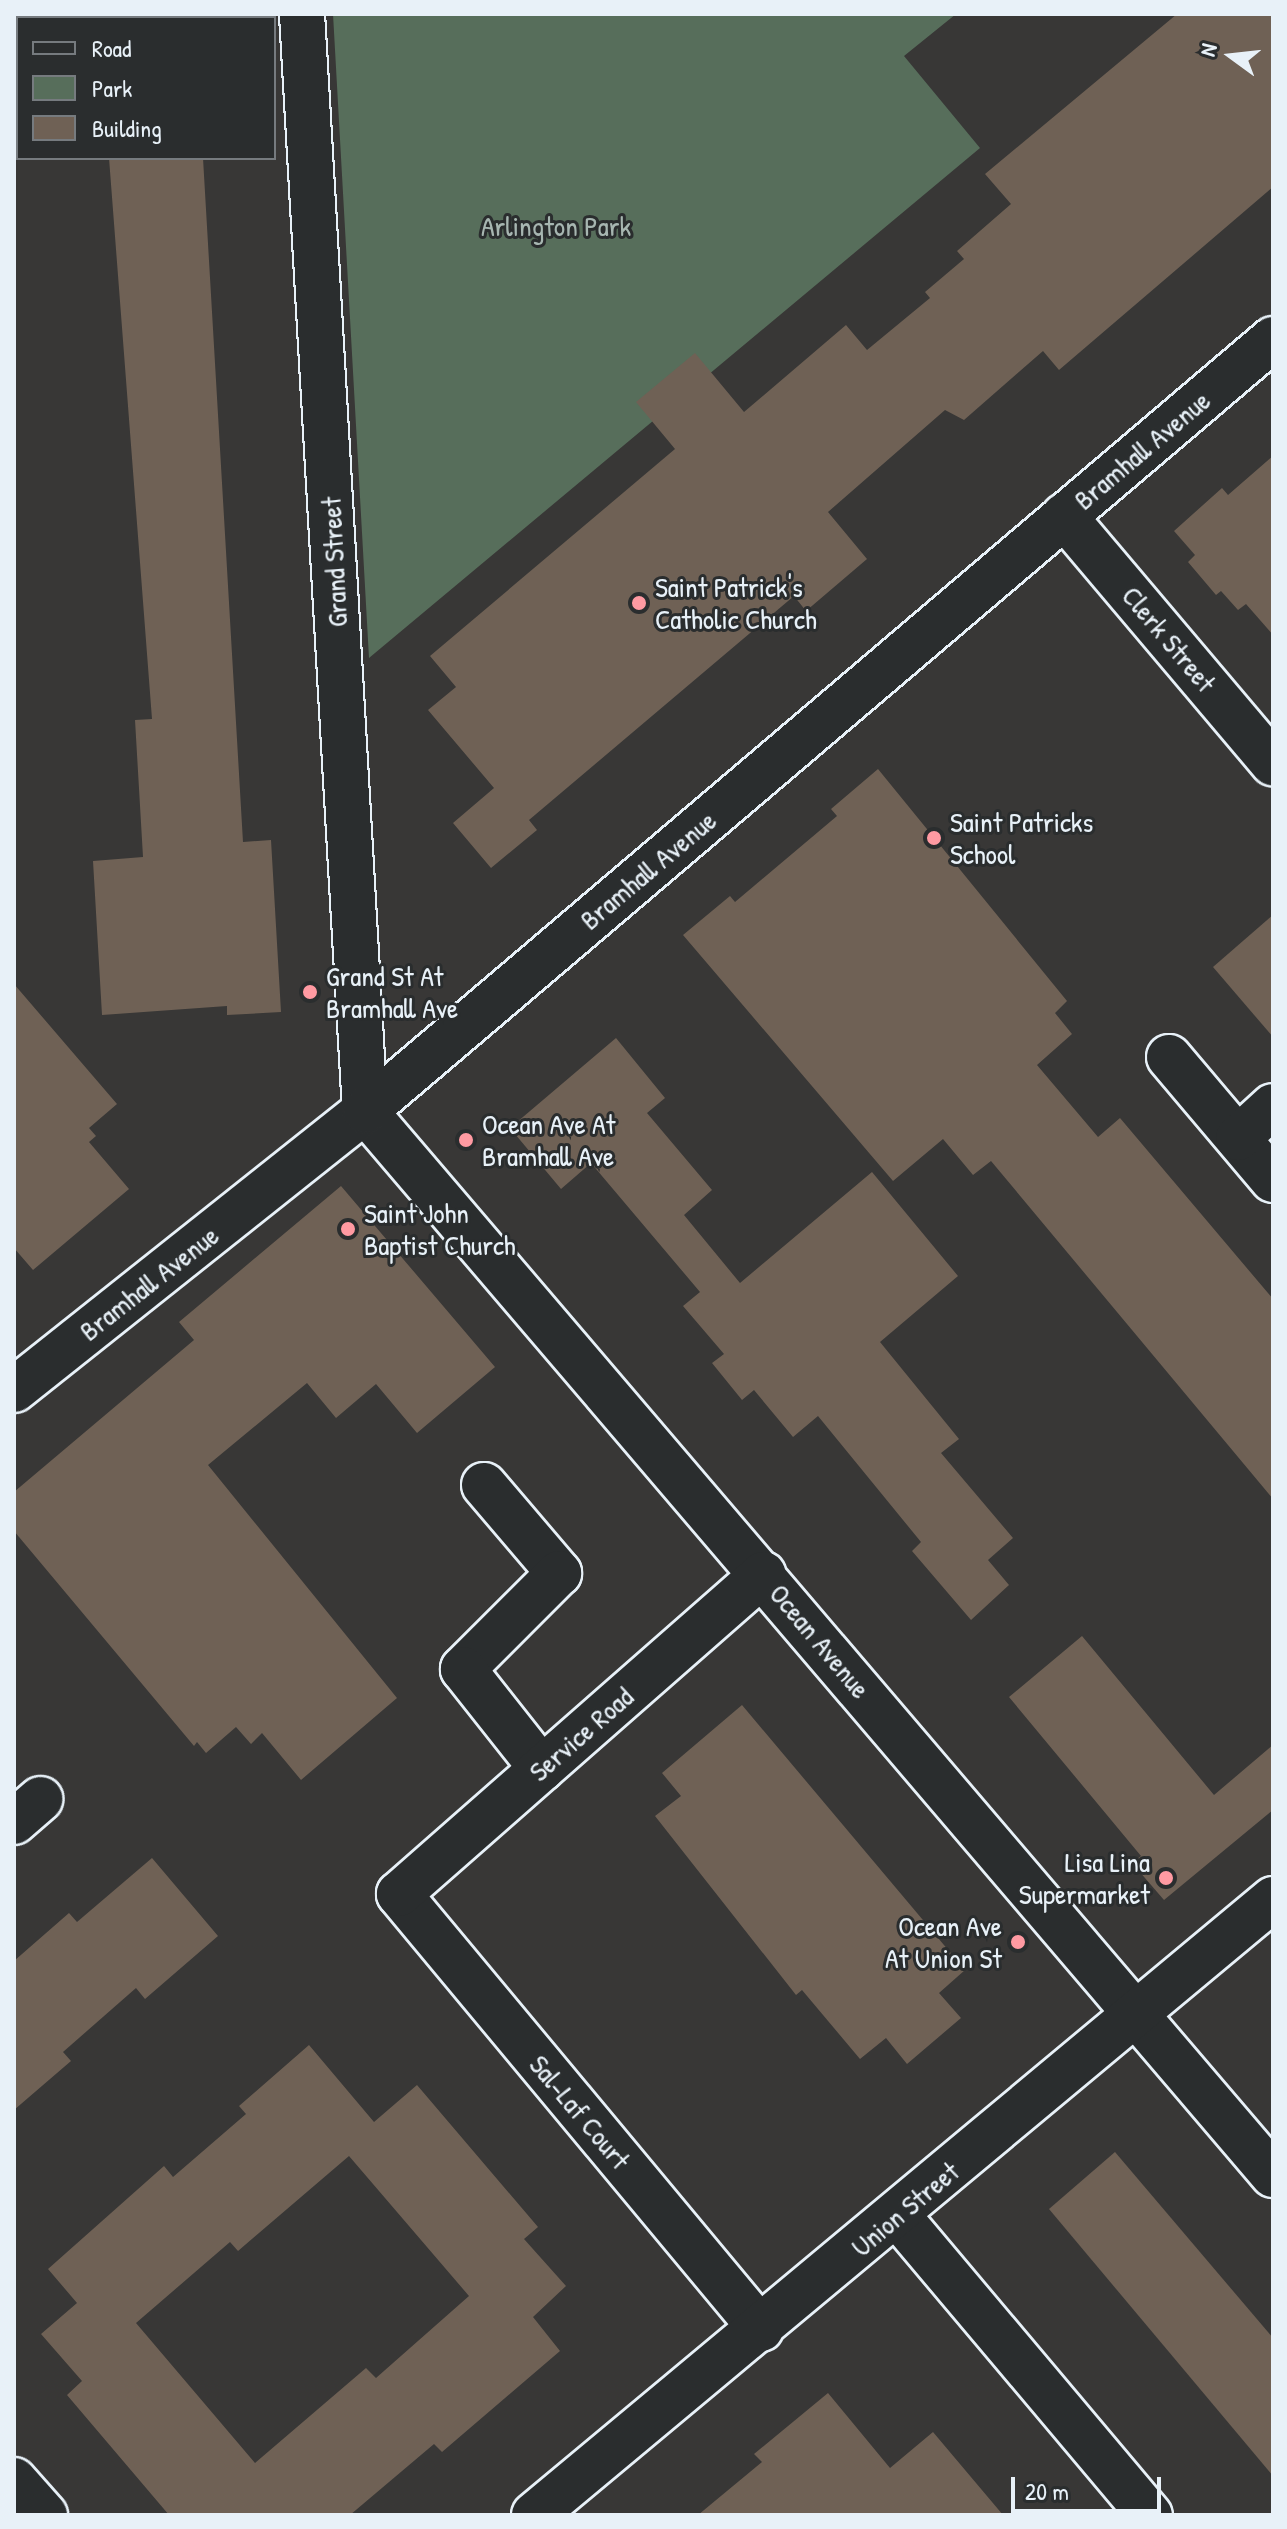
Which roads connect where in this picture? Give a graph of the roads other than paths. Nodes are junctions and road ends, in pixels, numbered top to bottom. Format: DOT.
graph roads {
  1 [pos="302,14"];
  2 [pos="1273,339"];
  3 [pos="1064,516"];
  4 [pos="1273,763"];
  5 [pos="1169,1057"];
  6 [pos="1273,1106"];
  7 [pos="365,1111"];
  8 [pos="1238,1138"];
  9 [pos="1273,1180"];
  10 [pos="14,1390"];
  11 [pos="484,1485"];
  12 [pos="763,1574"];
  13 [pos="542,1769"];
  14 [pos="399,1894"];
  15 [pos="1273,1899"];
  16 [pos="1138,2015"];
  17 [pos="1273,2175"];
  18 [pos="898,2216"];
  19 [pos="761,2329"];
  20 [pos="14,2480"];
  21 [pos="45,2515"];
  22 [pos="534,2515"];
  23 [pos="1150,2515"];
  1 -- 7 [label="street, Grand Street"];
  2 -- 3 [label="street, Bramhall Avenue"];
  3 -- 4 [label="street, Clerk Street"];
  3 -- 7 [label="street, Bramhall Avenue"];
  5 -- 8 [label="street"];
  6 -- 8 [label="street"];
  7 -- 10 [label="street, Bramhall Avenue"];
  7 -- 12 [label="street, Ocean Avenue"];
  8 -- 9 [label="street"];
  11 -- 13 [label="street"];
  12 -- 13 [label="street, Service Road"];
  12 -- 16 [label="street, Ocean Avenue"];
  13 -- 14 [label="street, Service Road"];
  14 -- 19 [label="street, Sal-Laf Court"];
  15 -- 16 [label="street, Union Street"];
  16 -- 17 [label="street, Ocean Avenue"];
  16 -- 18 [label="street, Union Street"];
  18 -- 19 [label="street, Union Street"];
  18 -- 23 [label="street"];
  19 -- 22 [label="street, Union Street"];
  20 -- 21 [label="street"];
}
